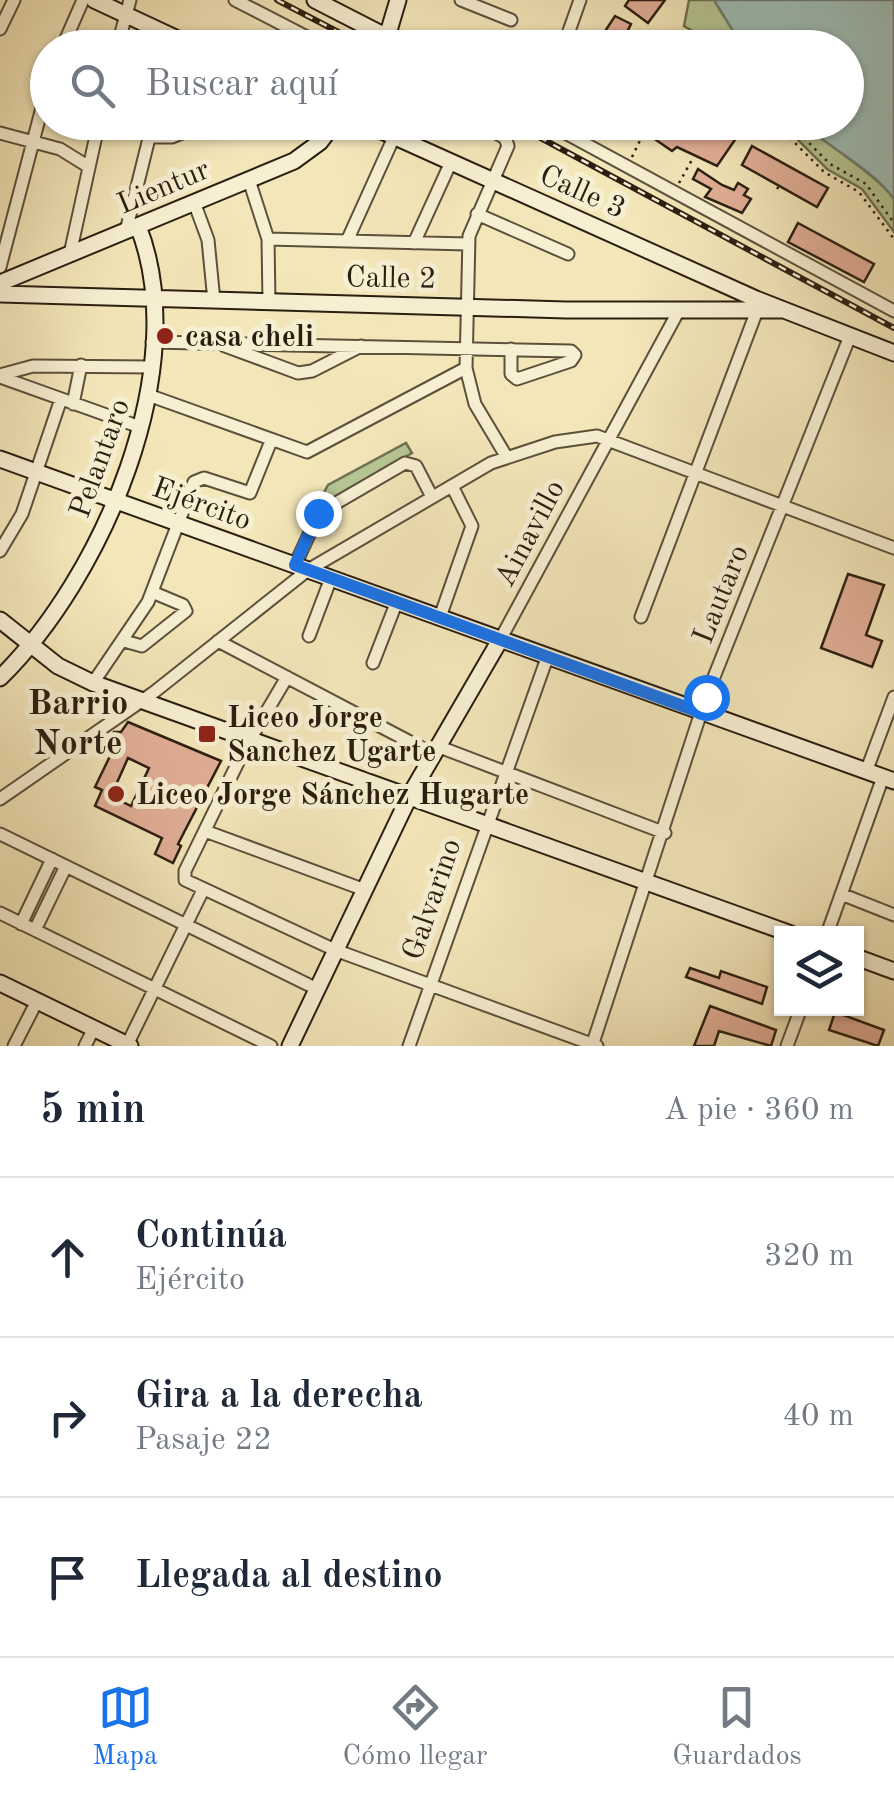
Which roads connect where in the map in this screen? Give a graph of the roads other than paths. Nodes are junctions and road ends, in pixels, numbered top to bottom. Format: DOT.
graph roads {
  1 [pos="14,0"];
  2 [pos="83,0"];
  3 [pos="94,0"];
  4 [pos="235,0"];
  5 [pos="315,0"];
  6 [pos="398,0"];
  7 [pos="461,0"];
  8 [pos="580,0"];
  9 [pos="127,7"];
  10 [pos="511,20"];
  11 [pos="0,29"];
  12 [pos="70,30"];
  13 [pos="158,30"];
  14 [pos="293,30"];
  15 [pos="373,30"];
  16 [pos="388,30"];
  17 [pos="569,30"];
  18 [pos="0,133"];
  19 [pos="96,140"];
  20 [pos="148,140"];
  21 [pos="318,140"];
  22 [pos="393,140"];
  23 [pos="401,140"];
  24 [pos="503,140"];
  25 [pos="578,140"];
  26 [pos="32,141"];
  27 [pos="450,162"];
  28 [pos="89,168"];
  29 [pos="249,180"];
  30 [pos="493,180"];
  31 [pos="194,202"];
  32 [pos="477,214"];
  33 [pos="132,228"];
  34 [pos="268,239"];
  35 [pos="348,241"];
  36 [pos="414,243"];
  37 [pos="468,244"];
  38 [pos="4,254"];
  39 [pos="70,254"];
  40 [pos="568,254"];
  41 [pos="0,267"];
  42 [pos="24,272"];
  43 [pos="0,283"];
  44 [pos="0,294"];
  45 [pos="25,297"];
  46 [pos="152,300"];
  47 [pos="214,301"];
  48 [pos="269,302"];
  49 [pos="469,306"];
  50 [pos="756,306"];
  51 [pos="894,311"];
  52 [pos="678,312"];
  53 [pos="850,336"];
  54 [pos="152,342"];
  55 [pos="222,344"];
  56 [pos="362,346"];
  57 [pos="468,348"];
  58 [pos="511,349"];
  59 [pos="894,353"];
  60 [pos="80,365"];
  61 [pos="152,367"];
  62 [pos="466,368"];
  63 [pos="0,376"];
  64 [pos="152,396"];
  65 [pos="67,402"];
  66 [pos="140,428"];
  67 [pos="271,440"];
  68 [pos="610,440"];
  69 [pos="506,456"];
  70 [pos="0,459"];
  71 [pos="37,472"];
  72 [pos="694,472"];
  73 [pos="452,486"];
  74 [pos="432,497"];
  75 [pos="114,500"];
  76 [pos="782,506"];
  77 [pos="178,523"];
  78 [pos="894,548"];
  79 [pos="0,551"];
  80 [pos="301,567"];
  81 [pos="331,578"];
  82 [pos="152,592"];
  83 [pos="396,601"];
  84 [pos="440,617"];
  85 [pos="641,617"];
  86 [pos="0,620"];
  87 [pos="309,636"];
  88 [pos="500,640"];
  89 [pos="124,641"];
  90 [pos="218,641"];
  91 [pos="30,645"];
  92 [pos="547,658"];
  93 [pos="374,663"];
  94 [pos="287,677"];
  95 [pos="0,678"];
  96 [pos="93,683"];
  97 [pos="894,697"];
  98 [pos="140,700"];
  99 [pos="702,713"];
  100 [pos="252,740"];
  101 [pos="435,750"];
  102 [pos="506,772"];
  103 [pos="866,772"];
  104 [pos="888,779"];
  105 [pos="410,795"];
  106 [pos="0,799"];
  107 [pos="488,822"];
  108 [pos="204,831"];
  109 [pos="664,833"];
  110 [pos="0,834"];
  111 [pos="52,860"];
  112 [pos="66,866"];
  113 [pos="649,882"];
  114 [pos="199,889"];
  115 [pos="364,890"];
  116 [pos="841,894"];
  117 [pos="0,913"];
  118 [pos="894,915"];
  119 [pos="183,923"];
  120 [pos="21,924"];
  121 [pos="830,926"];
  122 [pos="774,928"];
  123 [pos="35,930"];
  124 [pos="336,950"];
  125 [pos="864,961"];
  126 [pos="894,971"];
  127 [pos="0,982"];
  128 [pos="430,986"];
  129 [pos="151,987"];
  130 [pos="317,989"];
  131 [pos="38,1001"];
  132 [pos="797,1016"];
  133 [pos="94,1028"];
  134 [pos="129,1045"];
  135 [pos="14,1046"];
  136 [pos="85,1046"];
  137 [pos="270,1046"];
  138 [pos="290,1046"];
  139 [pos="409,1046"];
  140 [pos="594,1046"];
  141 [pos="787,1046"];
  1 -- 11 [label="street"];
  2 -- 12 [label="street"];
  3 -- 9 [label="street"];
  4 -- 14 [label="street"];
  5 -- 15 [label="street"];
  6 -- 16 [label="street"];
  7 -- 10 [label="street"];
  8 -- 17 [label="street"];
  9 -- 13 [label="street"];
  18 -- 26 [label="street"];
  19 -- 28 [label="street"];
  20 -- 33 [label="street"];
  21 -- 29 [label="street, Lientur"];
  22 -- 35 [label="street"];
  23 -- 27 [label="street, Calle 3"];
  24 -- 30 [label="street, Ainavillo"];
  25 -- 51 [label="street"];
  26 -- 28 [label="street"];
  26 -- 38 [label="street"];
  27 -- 30 [label="street, Calle 3"];
  27 -- 36 [label="street"];
  28 -- 39 [label="street"];
  29 -- 31 [label="street, Lientur"];
  29 -- 34 [label="street"];
  30 -- 32 [label="street, Ainavillo"];
  30 -- 50 [label="street, Calle 3"];
  31 -- 33 [label="street, Lientur"];
  31 -- 47 [label="street"];
  32 -- 37 [label="street, Ainavillo"];
  32 -- 40 [label="street"];
  33 -- 39 [label="street, Lientur"];
  33 -- 46 [label="street, Pelantaro"];
  34 -- 35 [label="street"];
  34 -- 48 [label="street"];
  35 -- 36 [label="street"];
  36 -- 37 [label="street"];
  37 -- 49 [label="street, Ainavillo"];
  38 -- 41 [label="street"];
  38 -- 42 [label="street"];
  39 -- 42 [label="street, Lientur"];
  42 -- 43 [label="street, Lientur"];
  42 -- 45 [label="street"];
  44 -- 45 [label="street, Calle 2"];
  45 -- 46 [label="street, Calle 2"];
  46 -- 47 [label="street, Calle 2"];
  46 -- 54 [label="street, Pelantaro"];
  47 -- 48 [label="street, Calle 2"];
  48 -- 49 [label="street, Calle 2"];
  49 -- 52 [label="street, Calle 2"];
  49 -- 57 [label="street, Ainavillo"];
  50 -- 52 [label="street, Calle 2"];
  50 -- 53 [label="street, Calle 2"];
  50 -- 72 [label="street"];
  52 -- 68 [label="street, Ainavillo"];
  53 -- 59 [label="street"];
  53 -- 76 [label="street, Lautaro"];
  54 -- 55 [label="street"];
  54 -- 61 [label="street, Pelantaro"];
  55 -- 56 [label="street"];
  55 -- 56 [label="street"];
  56 -- 57 [label="street"];
  57 -- 58 [label="street"];
  57 -- 62 [label="street, Ainavillo"];
  58 -- 58 [label="street"];
  60 -- 61 [label="street"];
  60 -- 63 [label="street"];
  60 -- 65 [label="street"];
  61 -- 64 [label="street, Pelantaro"];
  62 -- 67 [label="street"];
  62 -- 69 [label="street, Ainavillo"];
  63 -- 65 [label="street"];
  64 -- 66 [label="street, Pelantaro"];
  64 -- 67 [label="street"];
  65 -- 66 [label="street"];
  65 -- 71 [label="street"];
  66 -- 75 [label="street, Pelantaro"];
  67 -- 77 [label="street"];
  68 -- 69 [label="street"];
  68 -- 72 [label="street"];
  68 -- 88 [label="street, Ainavillo"];
  69 -- 73 [label="street"];
  70 -- 71 [label="street, Ejército"];
  71 -- 75 [label="street, Ejército"];
  71 -- 79 [label="street"];
  72 -- 76 [label="street"];
  72 -- 85 [label="street"];
  73 -- 74 [label="street"];
  73 -- 84 [label="street"];
  74 -- 80 [label="street"];
  74 -- 80 [label="street"];
  75 -- 77 [label="street, Ejército"];
  75 -- 91 [label="street, Pelantaro"];
  76 -- 78 [label="street"];
  76 -- 99 [label="street, Lautaro"];
  77 -- 80 [label="street, Ejército"];
  77 -- 82 [label="street"];
  80 -- 81 [label="street, Ejército"];
  80 -- 90 [label="street"];
  81 -- 83 [label="street, Ejército"];
  81 -- 87 [label="street"];
  82 -- 89 [label="street"];
  82 -- 89 [label="street"];
  83 -- 84 [label="street, Ejército"];
  83 -- 93 [label="street"];
  84 -- 88 [label="street, Ejército"];
  86 -- 91 [label="street"];
  88 -- 92 [label="street, Ejército"];
  88 -- 101 [label="street, Ainavillo"];
  89 -- 96 [label="street"];
  90 -- 94 [label="street"];
  90 -- 98 [label="street"];
  91 -- 95 [label="street, Pelantaro"];
  91 -- 96 [label="street"];
  92 -- 99 [label="street, Ejército"];
  92 -- 102 [label="street, Galvarino"];
  94 -- 100 [label="street"];
  94 -- 101 [label="street"];
  96 -- 98 [label="street"];
  97 -- 103 [label="street"];
  98 -- 100 [label="street"];
  98 -- 106 [label="street"];
  99 -- 103 [label="street, Ejército"];
  99 -- 109 [label="street, Lautaro"];
  100 -- 105 [label="street"];
  100 -- 108 [label="street"];
  101 -- 102 [label="street"];
  101 -- 105 [label="street, Ainavillo"];
  102 -- 107 [label="street, Galvarino"];
  102 -- 109 [label="street"];
  103 -- 104 [label="street, Ejército"];
  104 -- 116 [label="street"];
  105 -- 107 [label="street"];
  105 -- 115 [label="street, Ainavillo"];
  107 -- 113 [label="street"];
  107 -- 128 [label="street, Galvarino"];
  108 -- 114 [label="street"];
  108 -- 115 [label="street"];
  109 -- 113 [label="street, Lautaro"];
  110 -- 111 [label="street"];
  111 -- 112 [label="street"];
  111 -- 120 [label="street"];
  112 -- 119 [label="street"];
  112 -- 123 [label="street"];
  113 -- 122 [label="street"];
  113 -- 140 [label="street, Lautaro"];
  114 -- 119 [label="street"];
  114 -- 124 [label="street"];
  115 -- 124 [label="street, Ainavillo"];
  116 -- 118 [label="street"];
  116 -- 121 [label="street"];
  117 -- 120 [label="street"];
  119 -- 129 [label="street"];
  119 -- 130 [label="street"];
  120 -- 123 [label="street"];
  123 -- 129 [label="street"];
  124 -- 128 [label="street"];
  124 -- 130 [label="street, Ainavillo"];
  125 -- 126 [label="street"];
  127 -- 131 [label="street"];
  128 -- 139 [label="street, Galvarino"];
  128 -- 140 [label="street"];
  129 -- 134 [label="street"];
  129 -- 137 [label="street"];
  130 -- 138 [label="street, Ainavillo"];
  131 -- 133 [label="street"];
  131 -- 135 [label="street"];
  132 -- 141 [label="street"];
  133 -- 134 [label="street"];
  133 -- 136 [label="street"];
}
